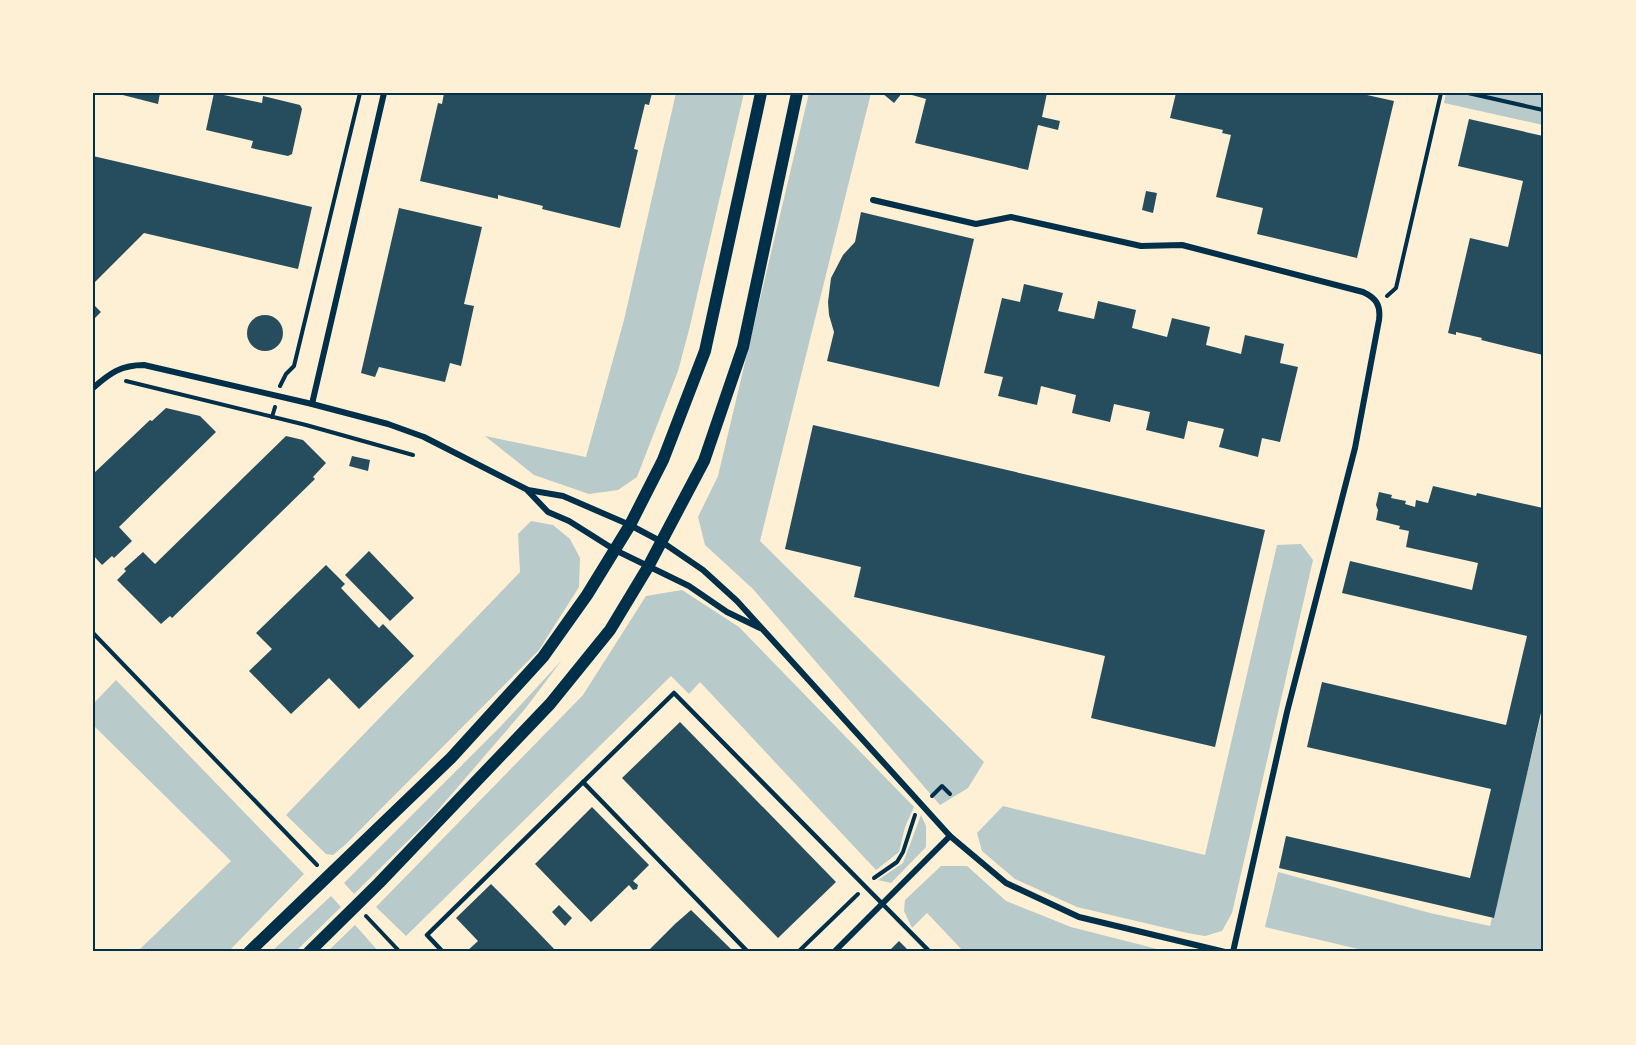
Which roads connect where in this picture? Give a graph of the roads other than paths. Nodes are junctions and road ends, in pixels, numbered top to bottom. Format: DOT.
graph roads {
  1 [pos="384,93"];
  2 [pos="761,93"];
  3 [pos="797,93"];
  4 [pos="873,200"];
  5 [pos="93,388"];
  6 [pos="312,404"];
  7 [pos="528,490"];
  8 [pos="630,525"];
  9 [pos="662,542"];
  10 [pos="615,550"];
  11 [pos="648,567"];
  12 [pos="764,630"];
  13 [pos="583,782"];
  14 [pos="950,836"];
  15 [pos="882,904"];
  16 [pos="249,952"];
  17 [pos="309,952"];
  18 [pos="443,952"];
  19 [pos="748,952"];
  20 [pos="834,952"];
  21 [pos="930,952"];
  22 [pos="1226,952"];
  23 [pos="1233,952"];
  1 -- 6 [label="street"];
  2 -- 8 [label="main road"];
  3 -- 9 [label="main road"];
  4 -- 23 [label="street"];
  5 -- 6 [label="street"];
  6 -- 7 [label="street"];
  7 -- 8 [label="street"];
  7 -- 10 [label="street"];
  8 -- 9 [label="street"];
  8 -- 10 [label="main road"];
  9 -- 11 [label="main road"];
  9 -- 12 [label="street"];
  10 -- 11 [label="street"];
  10 -- 16 [label="main road"];
  11 -- 12 [label="street"];
  11 -- 17 [label="main road"];
  12 -- 14 [label="street"];
  13 -- 15 [label="lane"];
  13 -- 18 [label="lane"];
  13 -- 19 [label="lane"];
  14 -- 15 [label="street"];
  14 -- 22 [label="street"];
  15 -- 20 [label="street"];
  15 -- 21 [label="lane"];
}
